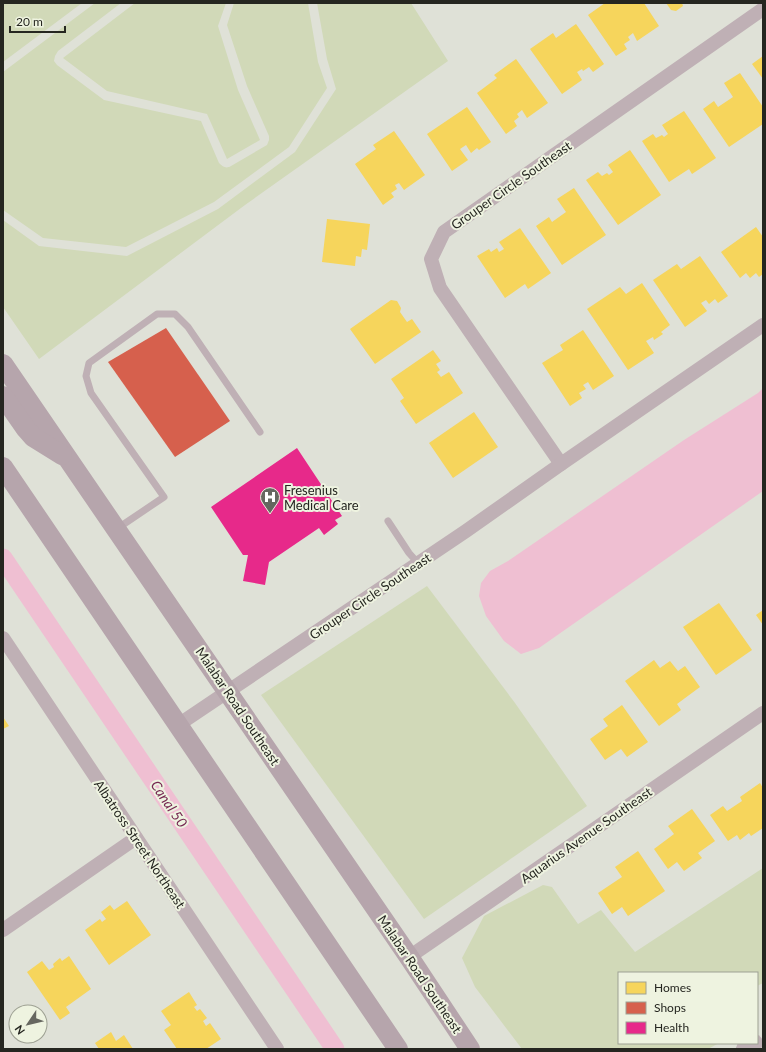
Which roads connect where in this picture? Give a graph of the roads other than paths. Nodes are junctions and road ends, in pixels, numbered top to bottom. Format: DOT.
graph roads {
  1 [pos="763,9"];
  2 [pos="763,326"];
  3 [pos="3,364"];
  4 [pos="3,396"];
  5 [pos="260,432"];
  6 [pos="69,459"];
  7 [pos="561,464"];
  8 [pos="3,467"];
  9 [pos="388,521"];
  10 [pos="116,530"];
  11 [pos="418,564"];
  12 [pos="3,638"];
  13 [pos="228,691"];
  14 [pos="763,713"];
  15 [pos="178,725"];
  16 [pos="136,838"];
  17 [pos="3,930"];
  18 [pos="410,957"];
  19 [pos="277,1049"];
  20 [pos="398,1049"];
  21 [pos="470,1049"];
  1 -- 7 [label="street, Grouper Circle Southeast"];
  2 -- 7 [label="street, Grouper Circle Southeast"];
  3 -- 6 [label="main road, Malabar Road Southeast"];
  4 -- 6 [label="main road"];
  5 -- 10 [label="lane"];
  6 -- 10 [label="main road, Malabar Road Southeast"];
  7 -- 11 [label="street, Grouper Circle Southeast"];
  8 -- 15 [label="main road"];
  9 -- 11 [label="lane"];
  10 -- 13 [label="main road, Malabar Road Southeast"];
  11 -- 13 [label="street, Grouper Circle Southeast"];
  12 -- 16 [label="street, Albatross Street Northeast"];
  13 -- 15 [label="street, Grouper Circle Southeast"];
  13 -- 18 [label="main road, Malabar Road Southeast"];
  14 -- 18 [label="street, Aquarius Avenue Southeast"];
  15 -- 20 [label="main road"];
  16 -- 17 [label="street"];
  16 -- 19 [label="street, Albatross Street Northeast"];
  18 -- 21 [label="main road, Malabar Road Southeast"];
}
